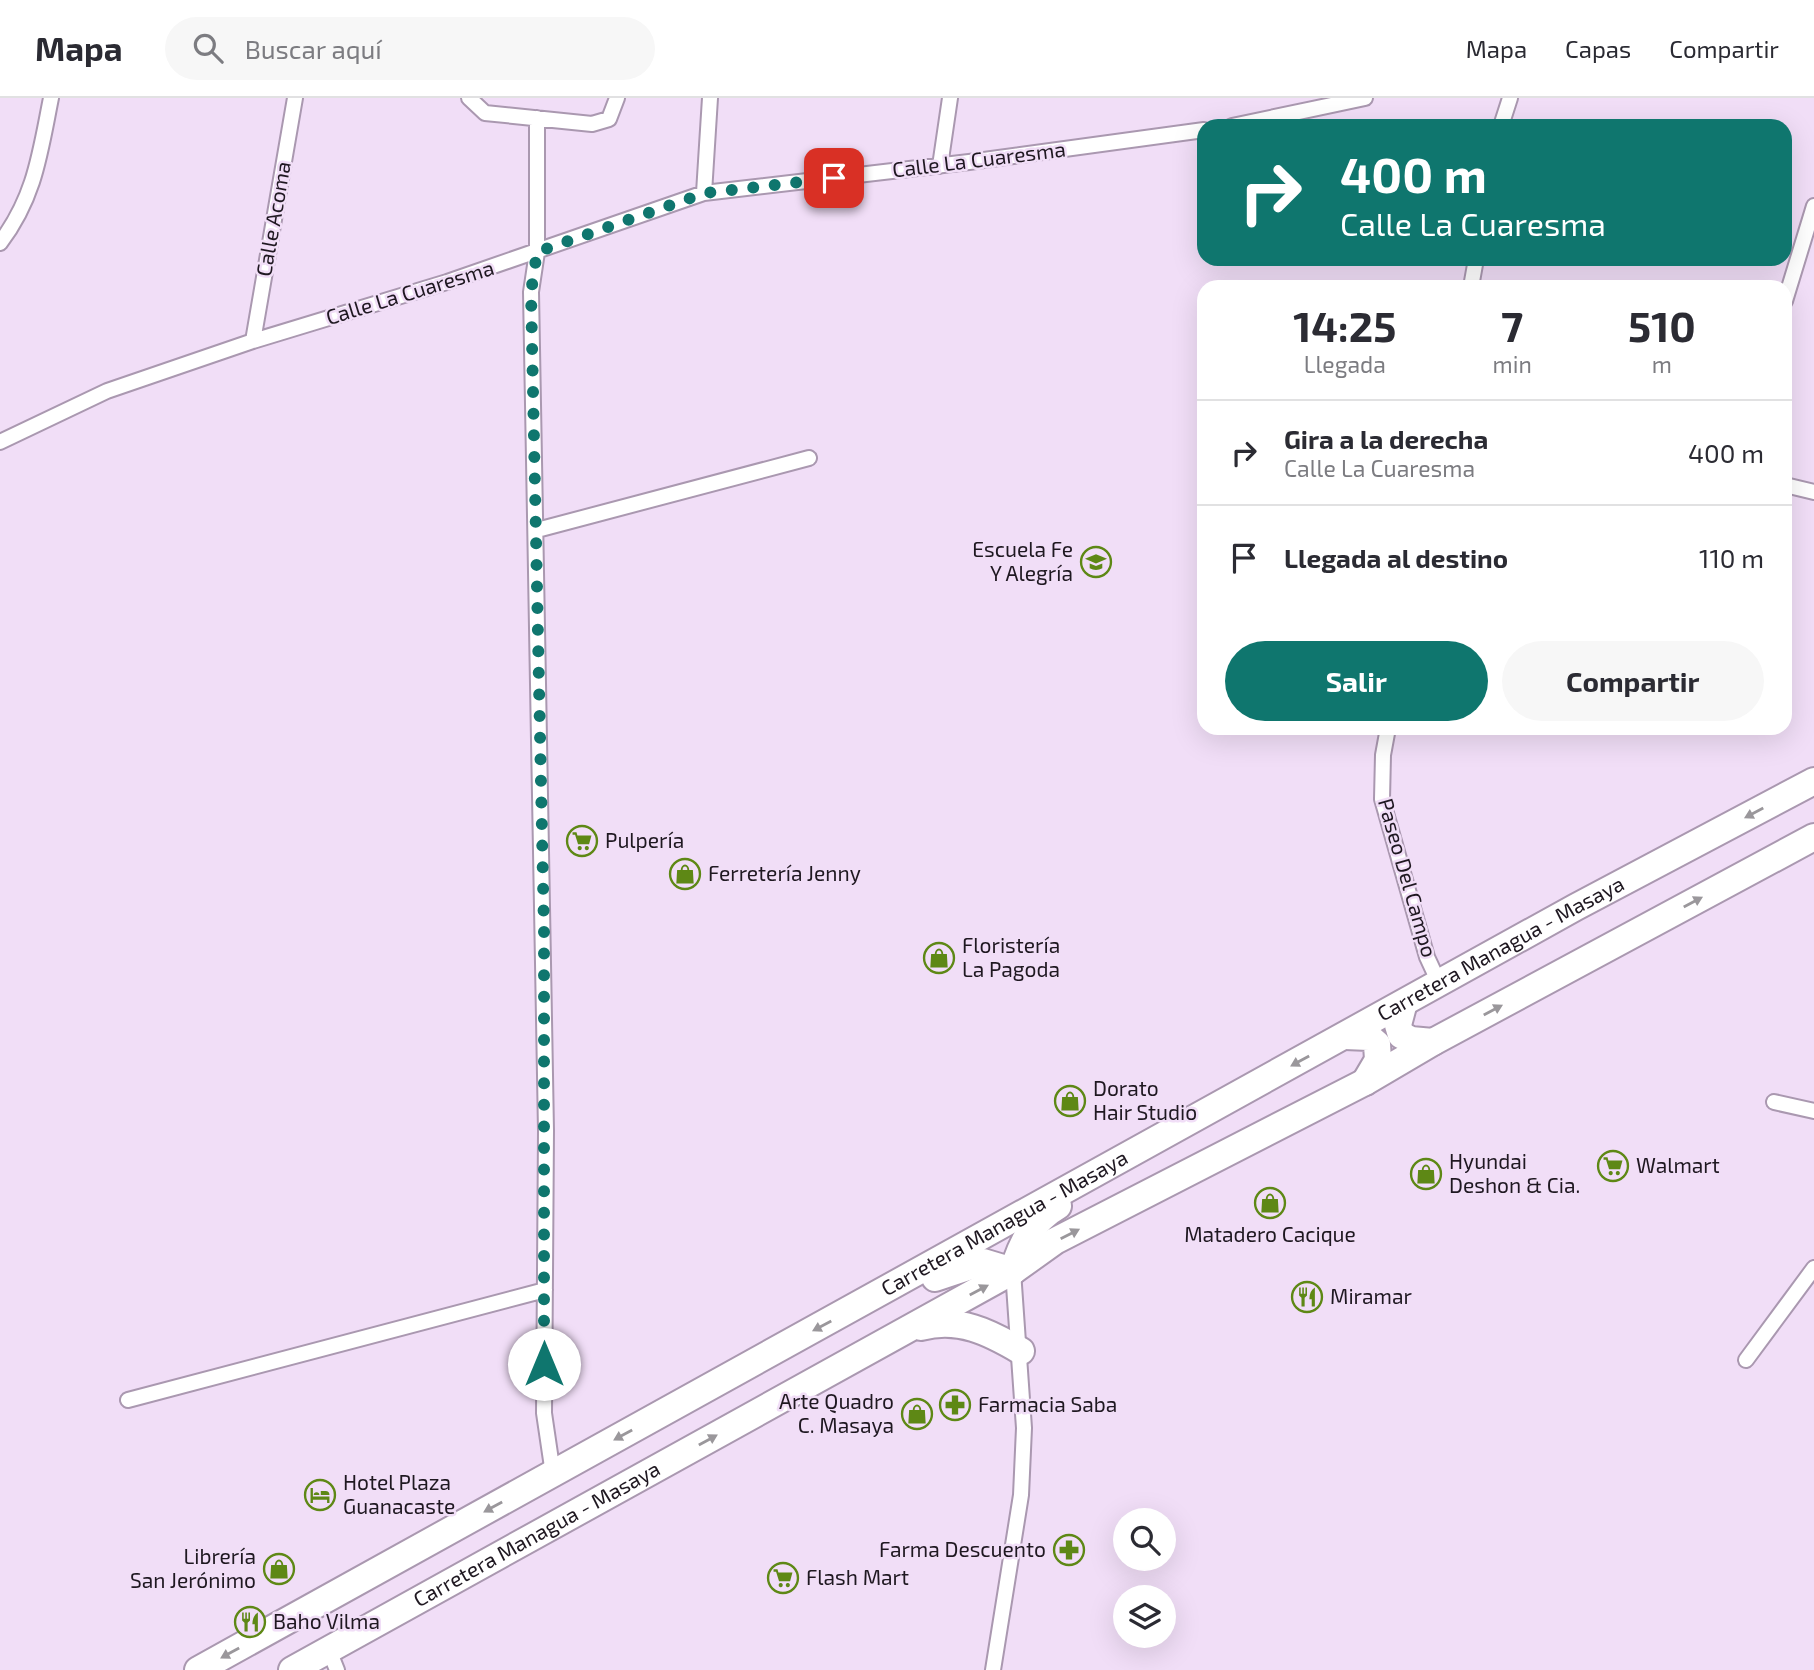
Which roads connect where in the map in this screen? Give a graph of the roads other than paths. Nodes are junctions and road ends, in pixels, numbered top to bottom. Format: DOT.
graph roads {
  1 [pos="51,98"];
  2 [pos="295,98"];
  3 [pos="469,98"];
  4 [pos="617,98"];
  5 [pos="710,98"];
  6 [pos="950,98"];
  7 [pos="1365,98"];
  8 [pos="1510,98"];
  9 [pos="537,118"];
  10 [pos="1265,119"];
  11 [pos="1504,119"];
  12 [pos="1197,131"];
  13 [pos="940,166"];
  14 [pos="705,193"];
  15 [pos="1814,206"];
  16 [pos="0,243"];
  17 [pos="537,252"];
  18 [pos="1791,280"];
  19 [pos="253,341"];
  20 [pos="0,442"];
  21 [pos="808,458"];
  22 [pos="1792,487"];
  23 [pos="1814,492"];
  24 [pos="537,530"];
  25 [pos="1387,735"];
  26 [pos="1814,780"];
  27 [pos="1814,837"];
  28 [pos="1440,985"];
  29 [pos="1403,1006"];
  30 [pos="1345,1036"];
  31 [pos="1433,1042"];
  32 [pos="1365,1082"];
  33 [pos="1774,1101"];
  34 [pos="1814,1111"];
  35 [pos="1112,1165"];
  36 [pos="1814,1268"];
  37 [pos="1013,1271"];
  38 [pos="545,1290"];
  39 [pos="853,1309"];
  40 [pos="902,1331"];
  41 [pos="1021,1351"];
  42 [pos="1746,1360"];
  43 [pos="128,1400"];
  44 [pos="553,1474"];
  45 [pos="333,1660"];
  46 [pos="198,1670"];
  47 [pos="292,1670"];
  48 [pos="993,1670"];
  1 -- 16 [label="street"];
  2 -- 19 [label="street, Calle Acoma"];
  3 -- 9 [label="street"];
  4 -- 9 [label="street"];
  5 -- 14 [label="street"];
  6 -- 13 [label="street"];
  7 -- 10 [label="street"];
  8 -- 11 [label="street"];
  9 -- 17 [label="street"];
  12 -- 13 [label="street, Calle La Cuaresma"];
  13 -- 14 [label="street, Calle La Cuaresma"];
  14 -- 17 [label="street, Calle La Cuaresma"];
  15 -- 18 [label="street"];
  17 -- 19 [label="street, Calle La Cuaresma"];
  17 -- 24 [label="street"];
  19 -- 20 [label="street, Calle La Cuaresma"];
  21 -- 24 [label="street"];
  22 -- 23 [label="street"];
  24 -- 38 [label="street"];
  25 -- 28 [label="street, Paseo Del Campo"];
  26 -- 28 [label="highway, Carretera Managua - Masaya, one-way"];
  31 -- 27 [label="highway, Carretera Managua - Masaya, one-way"];
  28 -- 29 [label="highway, Carretera Managua - Masaya"];
  29 -- 30 [label="highway, Carretera Managua - Masaya"];
  29 -- 31 [label="highway"];
  30 -- 32 [label="highway"];
  30 -- 35 [label="highway, Carretera Managua - Masaya, one-way"];
  31 -- 32 [label="highway, Carretera Managua - Masaya"];
  37 -- 32 [label="highway, Carretera Managua - Masaya, one-way"];
  33 -- 34 [label="street"];
  35 -- 37 [label="highway"];
  35 -- 39 [label="highway, Carretera Managua - Masaya"];
  36 -- 42 [label="street"];
  37 -- 39 [label="highway"];
  40 -- 37 [label="highway, Carretera Managua - Masaya, one-way"];
  37 -- 41 [label="street"];
  38 -- 43 [label="street"];
  38 -- 44 [label="street"];
  39 -- 44 [label="highway, Carretera Managua - Masaya, one-way"];
  40 -- 41 [label="highway"];
  45 -- 40 [label="highway, Carretera Managua - Masaya, one-way"];
  41 -- 48 [label="street"];
  44 -- 46 [label="highway, Carretera Managua - Masaya, one-way"];
  45 -- 47 [label="highway, Carretera Managua - Masaya"];
}
